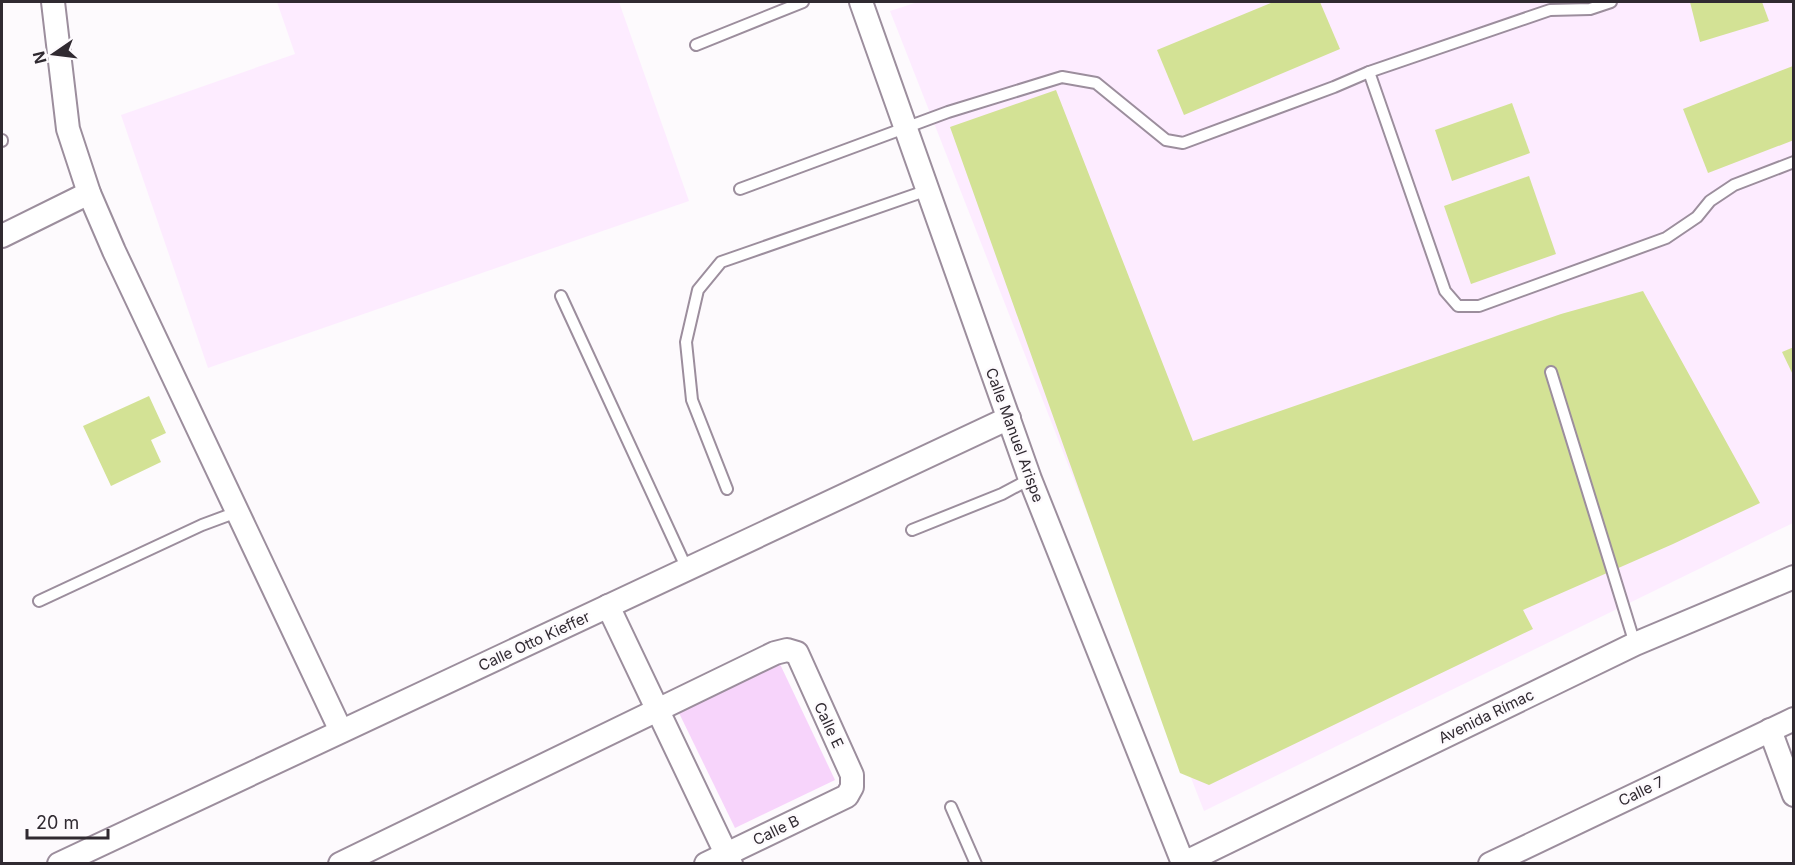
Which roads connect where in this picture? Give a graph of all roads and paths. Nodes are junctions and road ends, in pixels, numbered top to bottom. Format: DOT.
graph roads {
  1 [pos="53,2"];
  2 [pos="803,2"];
  3 [pos="861,2"];
  4 [pos="1611,2"];
  5 [pos="696,45"];
  6 [pos="1369,72"];
  7 [pos="906,128"];
  8 [pos="1794,162"];
  9 [pos="740,189"];
  10 [pos="928,190"];
  11 [pos="89,193"];
  12 [pos="2,236"];
  13 [pos="561,296"];
  14 [pos="1551,372"];
  15 [pos="1009,418"];
  16 [pos="1030,479"];
  17 [pos="727,489"];
  18 [pos="237,512"];
  19 [pos="912,530"];
  20 [pos="687,569"];
  21 [pos="1794,577"];
  22 [pos="39,601"];
  23 [pos="608,606"];
  24 [pos="1635,644"];
  25 [pos="657,710"];
  26 [pos="1794,719"];
  27 [pos="1770,730"];
  28 [pos="341,731"];
  29 [pos="1794,795"];
  30 [pos="847,796"];
  31 [pos="951,807"];
  32 [pos="729,859"];
  33 [pos="1182,863"];
  34 [pos="59,864"];
  35 [pos="340,864"];
  36 [pos="706,864"];
  37 [pos="976,864"];
  38 [pos="1490,864"];
  1 -- 11 [label="street"];
  2 -- 5 [label="lane"];
  3 -- 7 [label="street, Calle Manuel Arispe"];
  4 -- 6 [label="lane"];
  6 -- 7 [label="lane"];
  6 -- 8 [label="lane"];
  7 -- 9 [label="lane"];
  7 -- 10 [label="street, Calle Manuel Arispe"];
  10 -- 15 [label="street, Calle Manuel Arispe"];
  10 -- 17 [label="lane"];
  11 -- 12 [label="street"];
  11 -- 18 [label="street"];
  13 -- 20 [label="lane"];
  14 -- 24 [label="lane"];
  15 -- 16 [label="street, Calle Manuel Arispe"];
  15 -- 20 [label="street, Calle Otto Kieffer"];
  16 -- 19 [label="lane"];
  16 -- 33 [label="street, Calle Manuel Arispe"];
  18 -- 22 [label="lane"];
  18 -- 28 [label="street"];
  20 -- 23 [label="street, Calle Otto Kieffer"];
  21 -- 24 [label="street, Avenida Rímac"];
  23 -- 25 [label="street"];
  23 -- 28 [label="street, Calle Otto Kieffer"];
  24 -- 33 [label="street, Avenida Rímac"];
  25 -- 30 [label="street, Calle E"];
  25 -- 32 [label="street"];
  25 -- 35 [label="street"];
  26 -- 27 [label="street, Calle 7"];
  27 -- 29 [label="street"];
  27 -- 38 [label="street, Calle 7"];
  28 -- 34 [label="street, Calle Otto Kieffer"];
  30 -- 32 [label="street, Calle B"];
  31 -- 37 [label="lane"];
  32 -- 36 [label="street, Calle B"];
}
